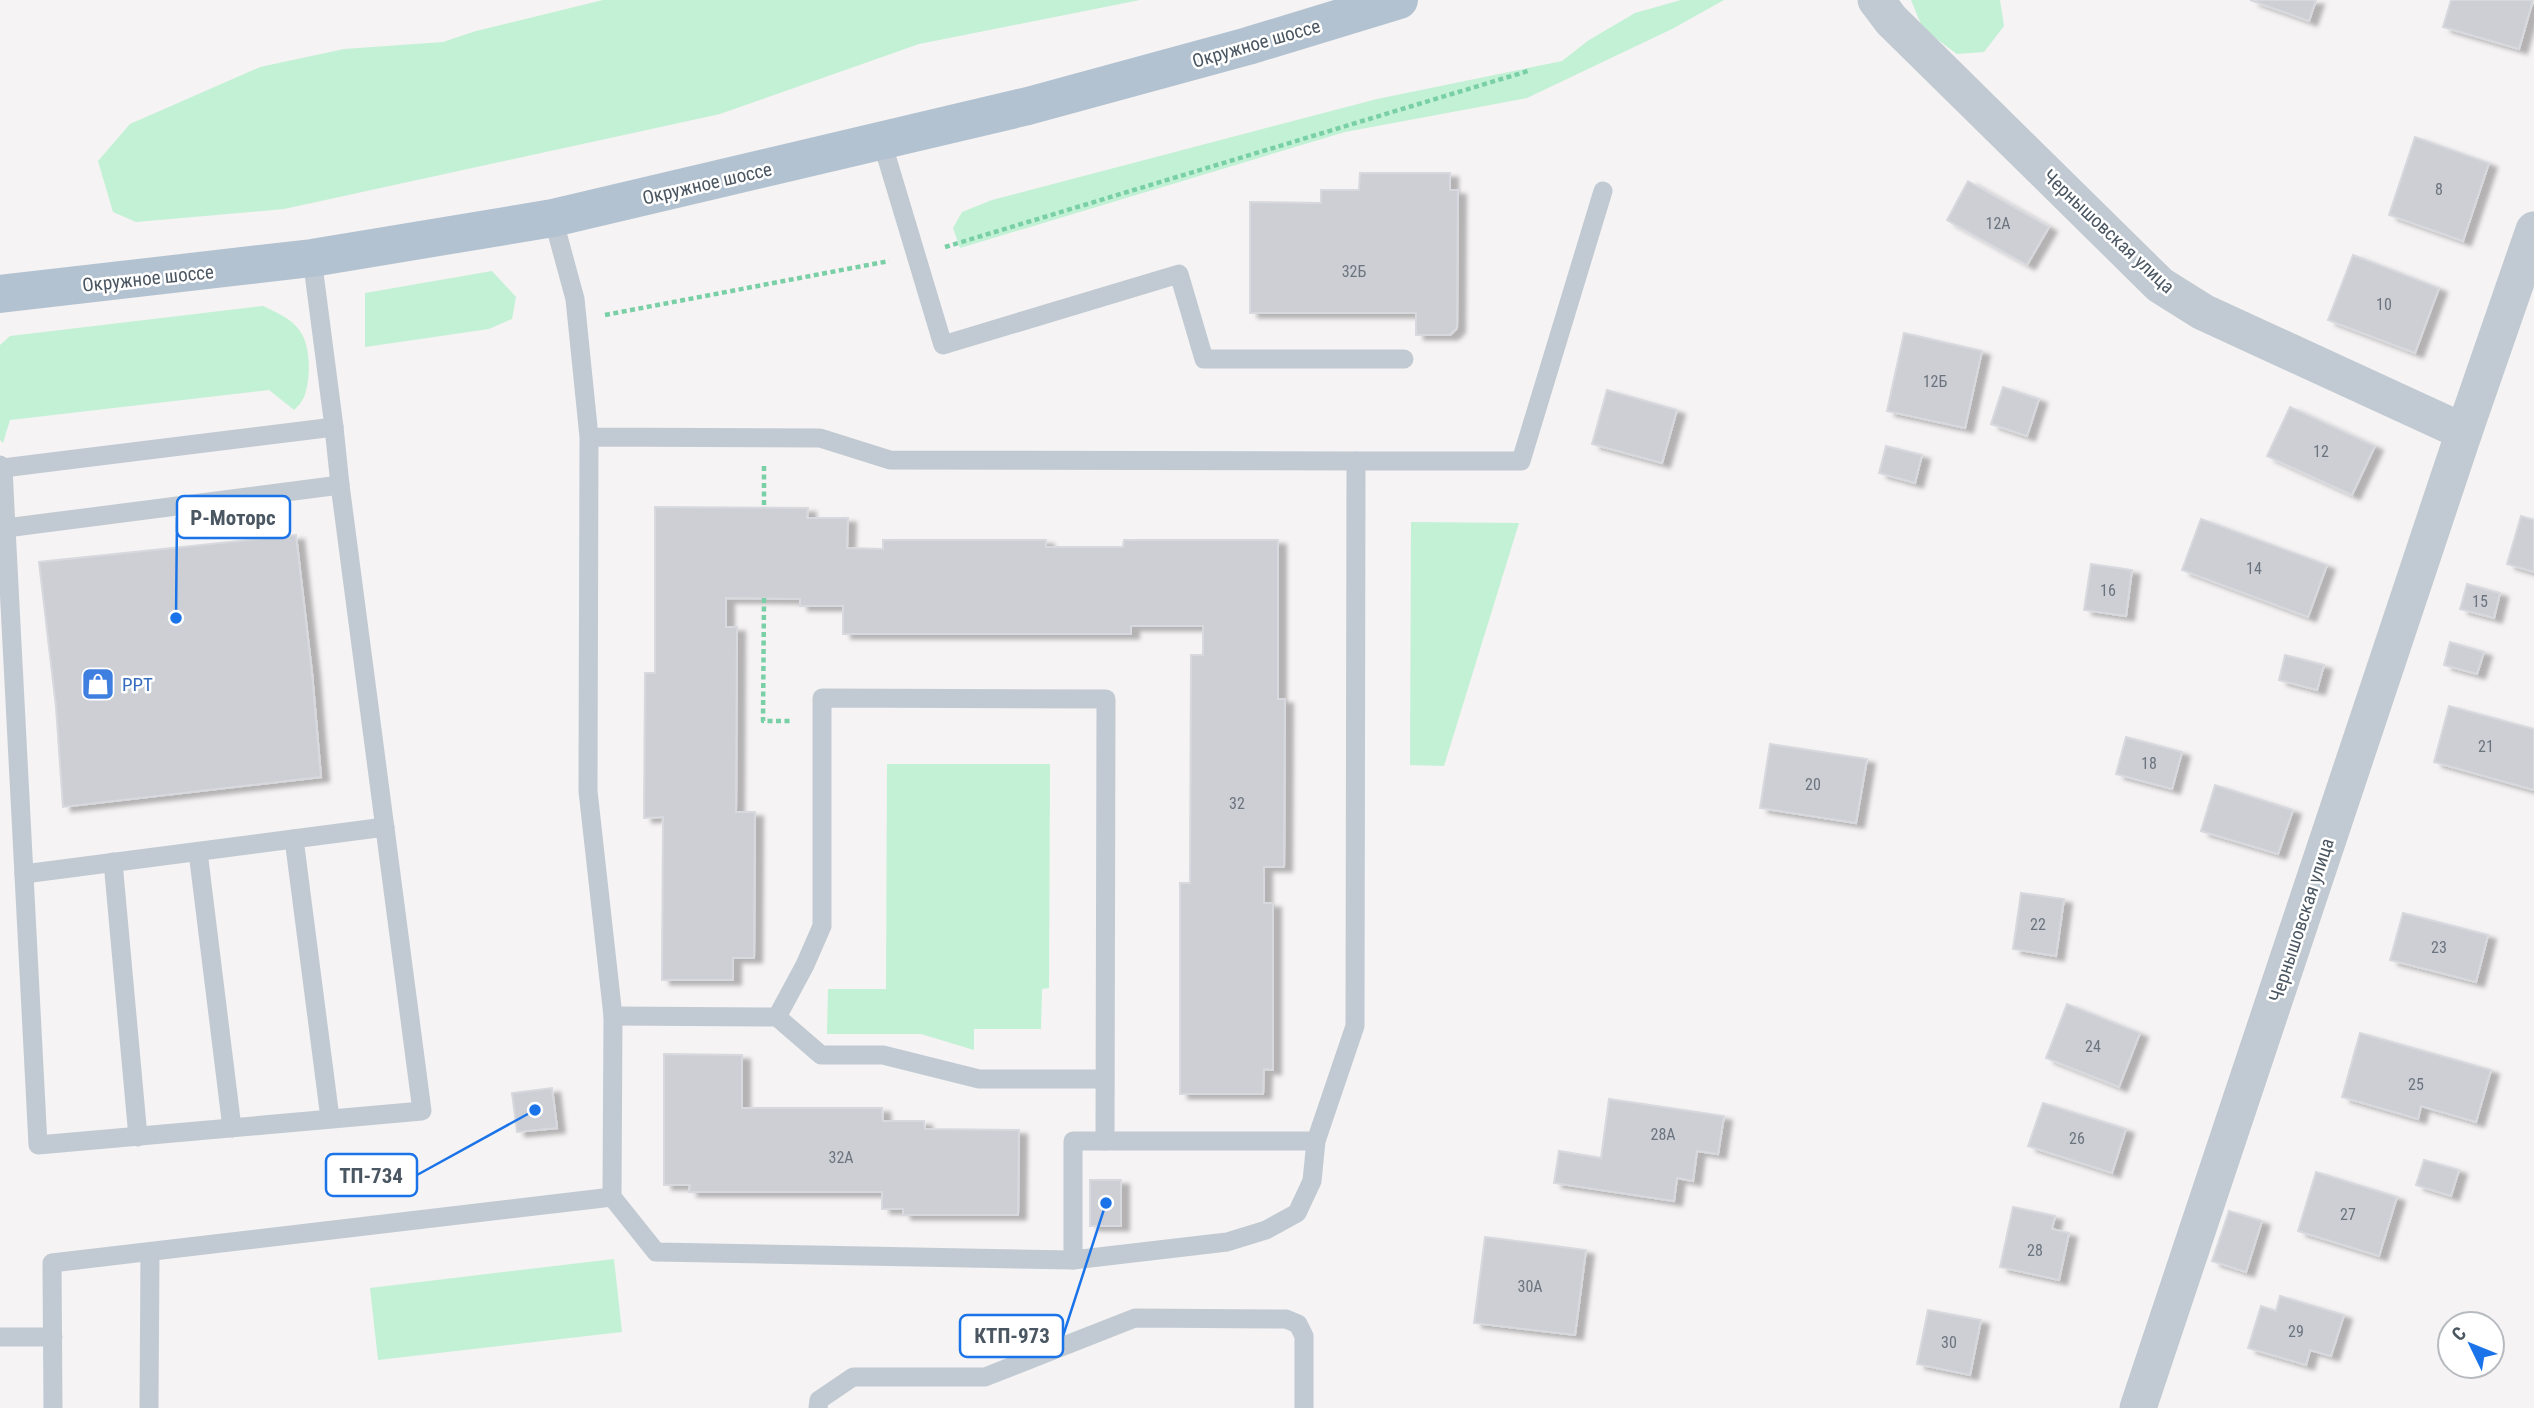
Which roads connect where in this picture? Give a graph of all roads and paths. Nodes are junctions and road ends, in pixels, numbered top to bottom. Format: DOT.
graph roads {
  1 [pos="1399,0"];
  2 [pos="1876,0"];
  3 [pos="1528,71"];
  4 [pos="882,142"];
  5 [pos="1603,191"];
  6 [pos="553,218"];
  7 [pos="2534,230"];
  8 [pos="916,256"];
  9 [pos="312,258"];
  10 [pos="0,294"];
  11 [pos="577,321"];
  12 [pos="1404,359"];
  13 [pos="334,427"];
  14 [pos="2464,432"];
  15 [pos="589,437"];
  16 [pos="764,437"];
  17 [pos="1356,461"];
  18 [pos="1,466"];
  19 [pos="340,485"];
  20 [pos="764,508"];
  21 [pos="6,528"];
  22 [pos="764,598"];
  23 [pos="822,721"];
  24 [pos="385,827"];
  25 [pos="294,839"];
  26 [pos="198,852"];
  27 [pos="113,862"];
  28 [pos="24,874"];
  29 [pos="613,1016"];
  30 [pos="777,1017"];
  31 [pos="1105,1079"];
  32 [pos="330,1118"];
  33 [pos="232,1128"];
  34 [pos="138,1137"];
  35 [pos="1105,1141"];
  36 [pos="1316,1141"];
  37 [pos="612,1197"];
  38 [pos="150,1252"];
  39 [pos="1073,1260"];
  40 [pos="0,1337"];
  41 [pos="53,1337"];
  42 [pos="53,1408"];
  43 [pos="149,1408"];
  44 [pos="818,1408"];
  45 [pos="1304,1408"];
  46 [pos="2138,1408"];
  1 -- 4 [label="main road, Окружное шоссе"];
  2 -- 14 [label="street, Чернышовская улица"];
  3 -- 8 [label="path"];
  4 -- 6 [label="main road, Окружное шоссе"];
  4 -- 8 [label="lane"];
  5 -- 17 [label="lane"];
  6 -- 9 [label="main road, Окружное шоссе"];
  6 -- 11 [label="lane"];
  7 -- 14 [label="street, Чернышовская улица"];
  8 -- 11 [label="path"];
  8 -- 12 [label="lane"];
  9 -- 10 [label="main road, Окружное шоссе"];
  9 -- 13 [label="lane"];
  11 -- 15 [label="lane"];
  13 -- 18 [label="lane"];
  13 -- 19 [label="lane"];
  14 -- 46 [label="street, Чернышовская улица"];
  15 -- 16 [label="lane"];
  15 -- 29 [label="lane"];
  16 -- 17 [label="lane"];
  16 -- 20 [label="path"];
  17 -- 36 [label="lane"];
  18 -- 21 [label="lane"];
  19 -- 21 [label="lane"];
  19 -- 24 [label="lane"];
  21 -- 28 [label="lane"];
  22 -- 23 [label="path"];
  23 -- 30 [label="lane"];
  23 -- 31 [label="lane"];
  24 -- 25 [label="lane"];
  24 -- 32 [label="lane"];
  25 -- 26 [label="lane"];
  25 -- 32 [label="lane"];
  26 -- 27 [label="lane"];
  26 -- 33 [label="lane"];
  27 -- 28 [label="lane"];
  27 -- 34 [label="lane"];
  28 -- 34 [label="lane"];
  29 -- 30 [label="lane"];
  29 -- 37 [label="lane"];
  30 -- 31 [label="lane"];
  31 -- 35 [label="lane"];
  32 -- 33 [label="lane"];
  33 -- 34 [label="lane"];
  35 -- 36 [label="lane"];
  35 -- 39 [label="lane"];
  36 -- 39 [label="lane"];
  37 -- 38 [label="lane"];
  37 -- 39 [label="lane"];
  38 -- 41 [label="lane"];
  38 -- 43 [label="lane"];
  40 -- 41 [label="lane"];
  41 -- 42 [label="lane"];
  44 -- 45 [label="lane"];
}
